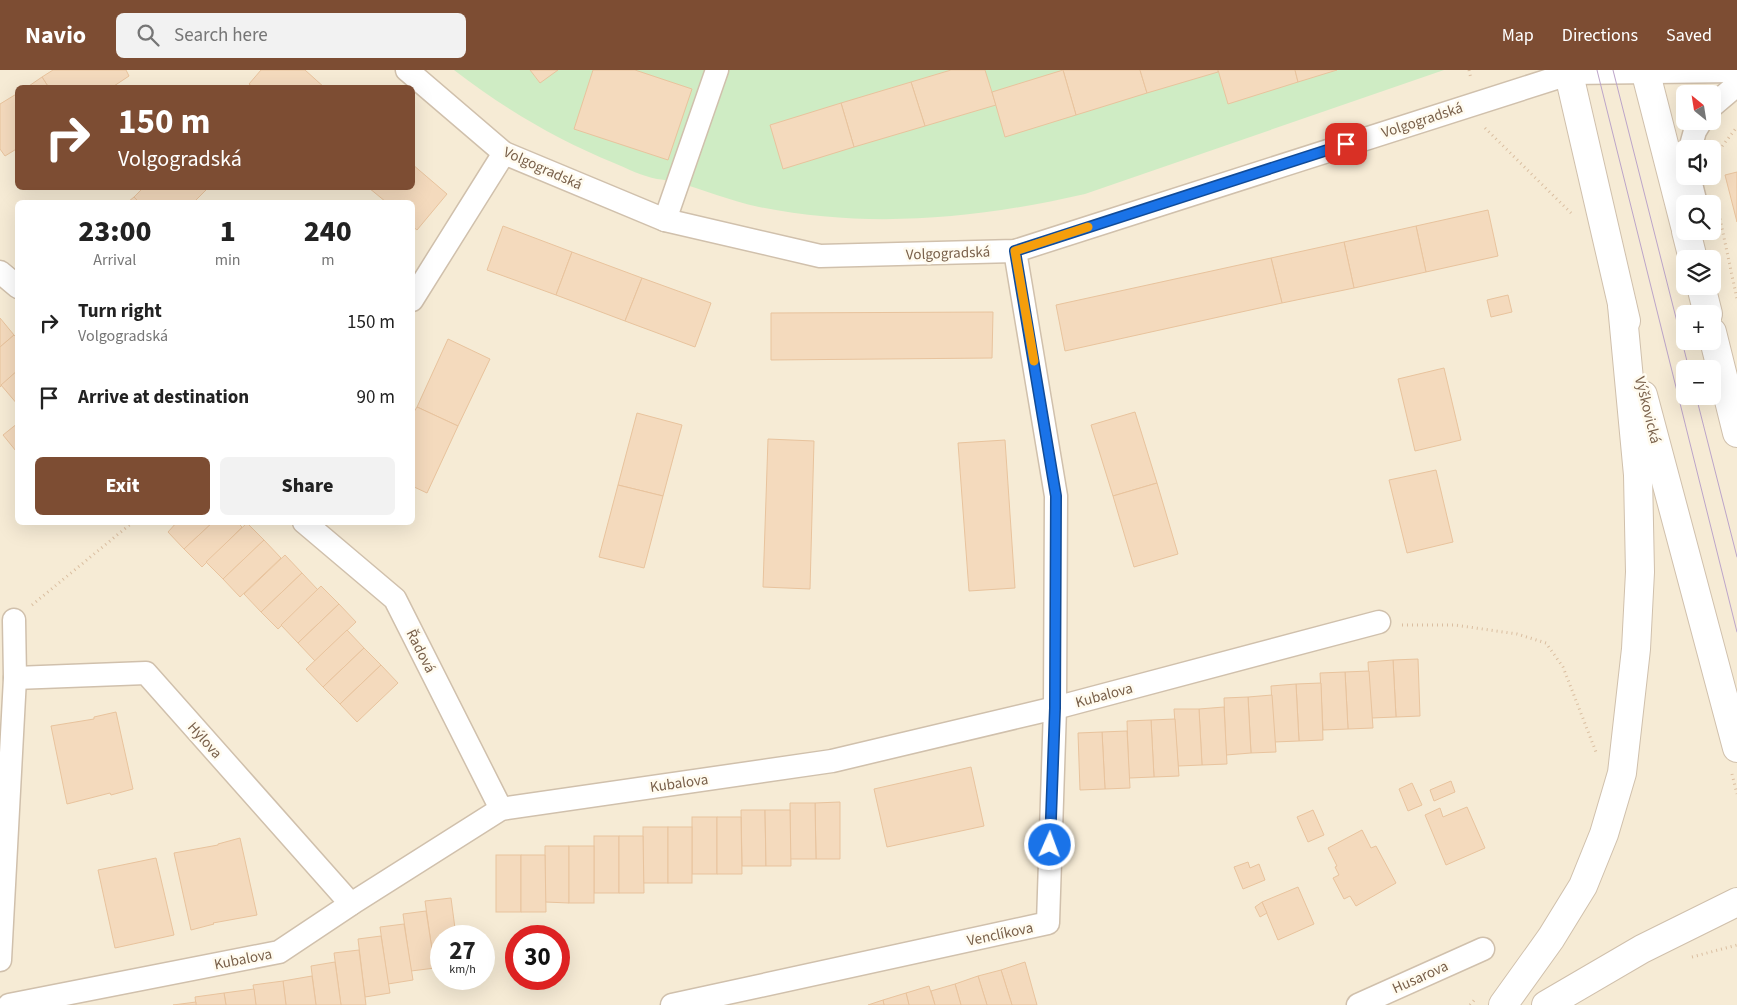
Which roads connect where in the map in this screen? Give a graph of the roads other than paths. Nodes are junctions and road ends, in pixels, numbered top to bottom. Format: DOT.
graph roads {
  1 [pos="407,70"];
  2 [pos="717,70"];
  3 [pos="1572,71"];
  4 [pos="1645,71"];
  5 [pos="1737,71"];
  6 [pos="1737,85"];
  7 [pos="1721,98"];
  8 [pos="504,153"];
  9 [pos="1679,195"];
  10 [pos="665,220"];
  11 [pos="1015,251"];
  12 [pos="0,272"];
  13 [pos="15,284"];
  14 [pos="415,295"];
  15 [pos="1622,305"];
  16 [pos="1717,350"];
  17 [pos="1733,406"];
  18 [pos="1737,433"];
  19 [pos="308,525"];
  20 [pos="14,620"];
  21 [pos="1379,622"];
  22 [pos="15,678"];
  23 [pos="1055,708"];
  24 [pos="1737,748"];
  25 [pos="501,809"];
  26 [pos="1737,902"];
  27 [pos="351,904"];
  28 [pos="1483,949"];
  29 [pos="0,960"];
  30 [pos="1493,998"];
  31 [pos="9,1005"];
  32 [pos="672,1005"];
  33 [pos="1358,1005"];
  34 [pos="1546,1005"];
  1 -- 8 [label="street, Volgogradská"];
  2 -- 10 [label="street"];
  3 -- 4 [label="street, Volgogradská"];
  3 -- 11 [label="street, Volgogradská"];
  3 -- 15 [label="street, Výškovická"];
  4 -- 5 [label="street, Volgogradská"];
  4 -- 9 [label="street"];
  6 -- 7 [label="street"];
  8 -- 10 [label="street, Volgogradská"];
  8 -- 14 [label="street"];
  10 -- 11 [label="street, Volgogradská"];
  11 -- 23 [label="street, Venclíkova"];
  12 -- 13 [label="street"];
  15 -- 24 [label="street, Výškovická"];
  15 -- 30 [label="street"];
  16 -- 17 [label="street"];
  17 -- 18 [label="street"];
  19 -- 25 [label="street, Řadová"];
  20 -- 22 [label="street"];
  21 -- 23 [label="street, Kubalova"];
  22 -- 27 [label="street, Hýlova"];
  22 -- 29 [label="street"];
  23 -- 25 [label="street, Kubalova"];
  23 -- 32 [label="street, Venclíkova"];
  25 -- 27 [label="street, Kubalova"];
  26 -- 34 [label="street"];
  27 -- 31 [label="street, Kubalova"];
  28 -- 33 [label="street, Husarova"];
}
